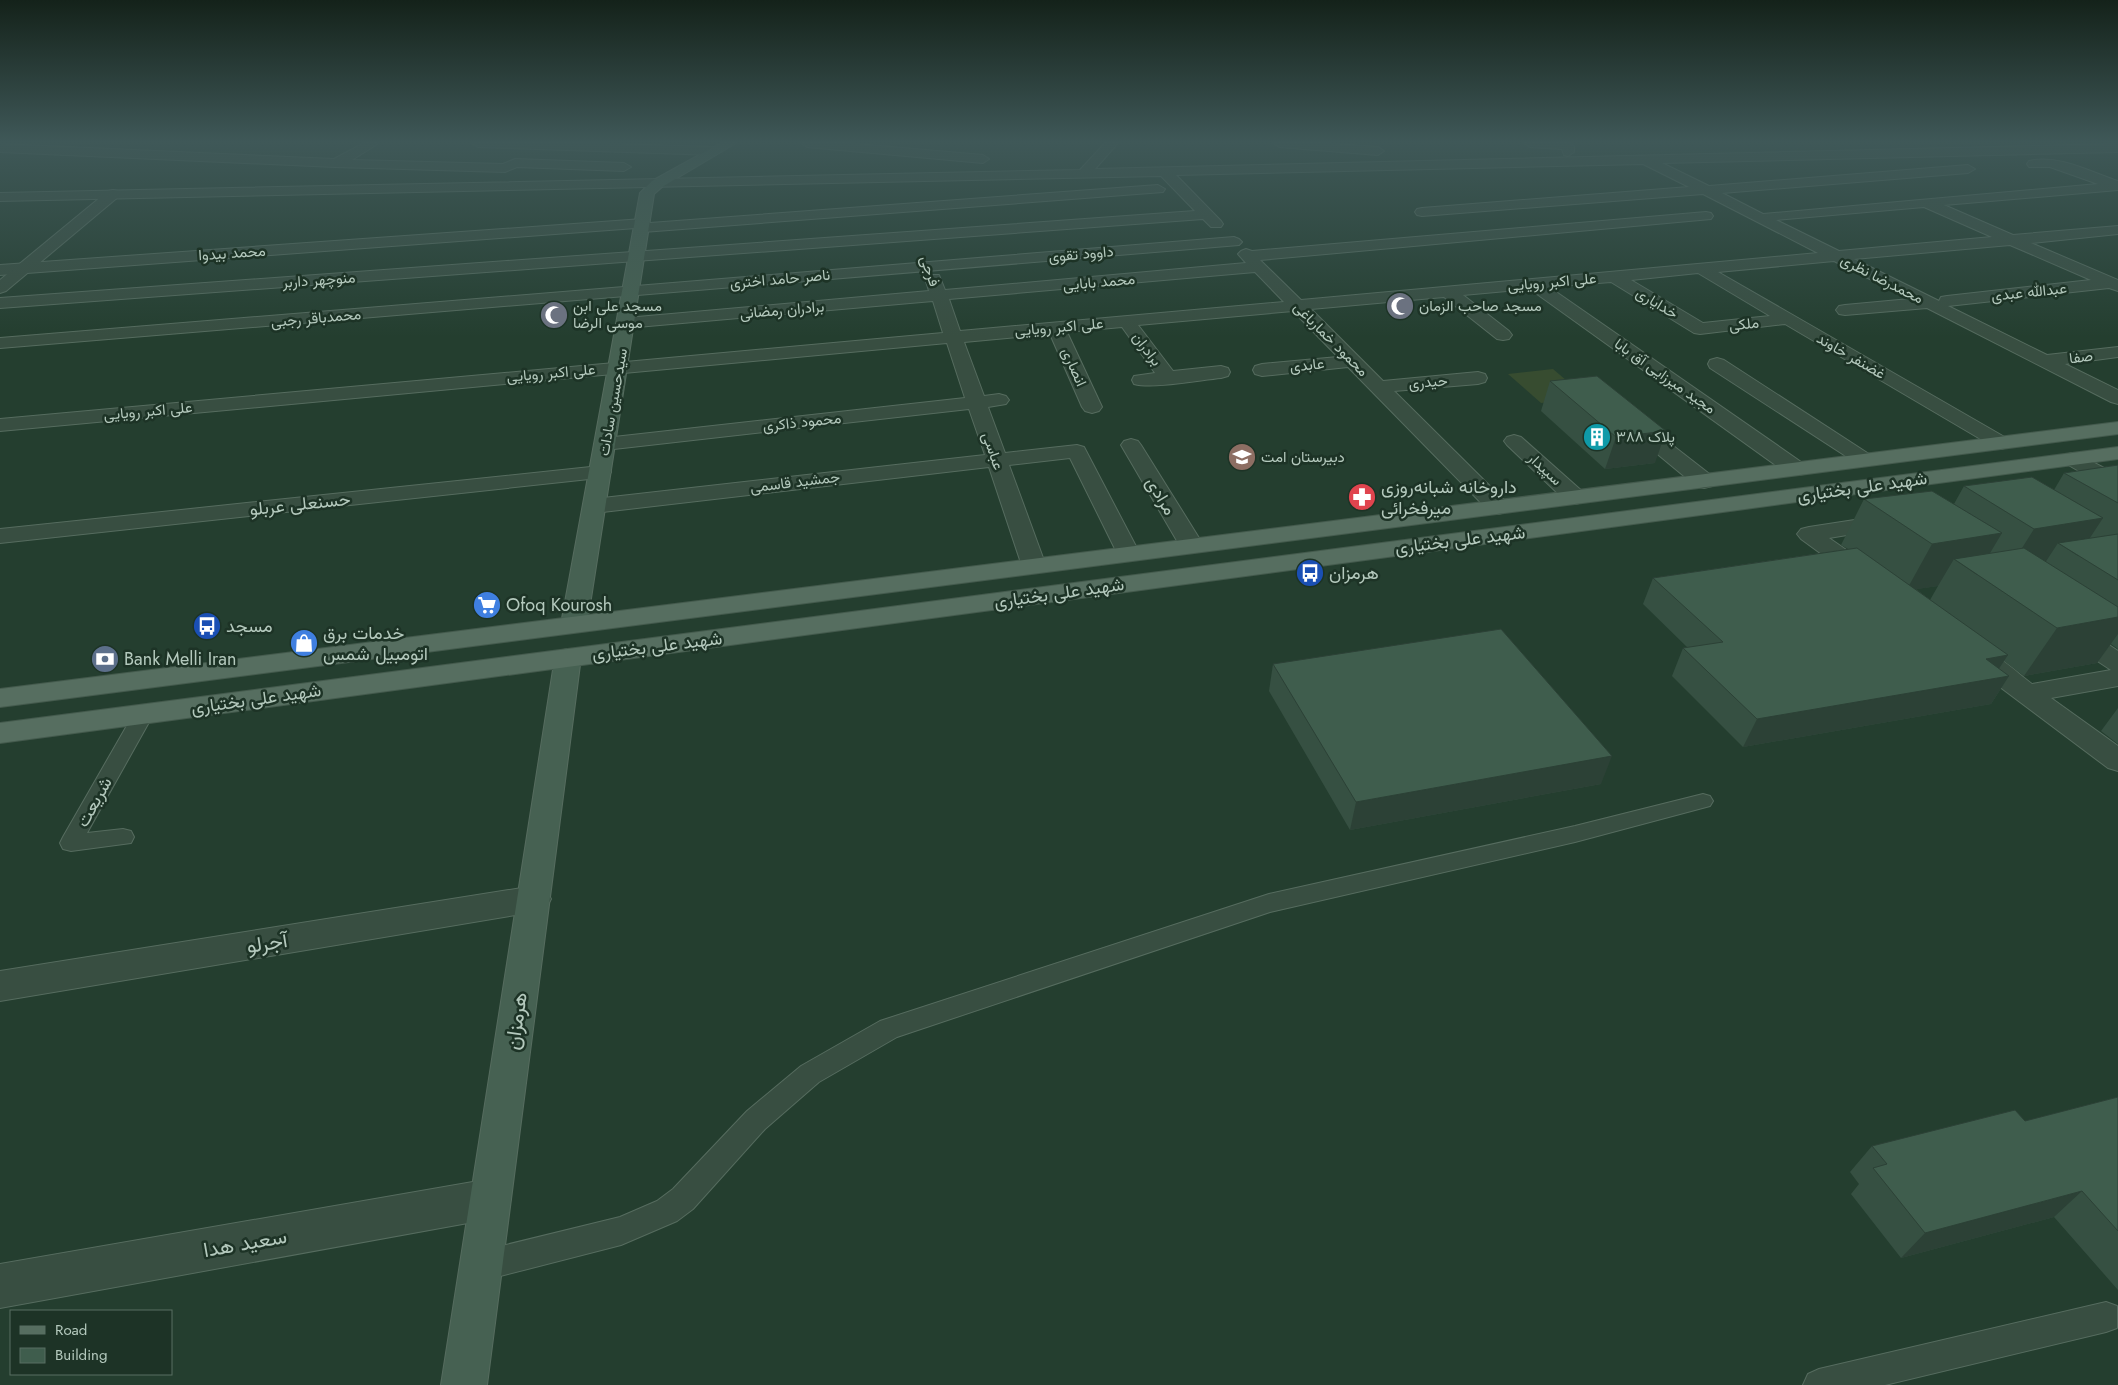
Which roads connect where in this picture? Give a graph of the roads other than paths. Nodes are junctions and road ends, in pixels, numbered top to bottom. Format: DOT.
graph roads {
  1 [pos="97,208"];
  2 [pos="645,208"];
  3 [pos="908,208"];
  4 [pos="913,208"];
  5 [pos="1200,208"];
  6 [pos="1479,208"];
  7 [pos="1742,208"];
  8 [pos="1869,208"];
  9 [pos="1936,208"];
  10 [pos="1422,212"];
  11 [pos="1206,214"];
  12 [pos="1706,216"];
  13 [pos="1769,216"];
  14 [pos="643,225"];
  15 [pos="2118,230"];
  16 [pos="918,236"];
  17 [pos="2013,241"];
  18 [pos="1234,242"];
  19 [pos="638,256"];
  20 [pos="1837,257"];
  21 [pos="1253,261"];
  22 [pos="929,266"];
  23 [pos="24,268"];
  24 [pos="1702,269"];
  25 [pos="0,270"];
  26 [pos="1615,277"];
  27 [pos="1534,284"];
  28 [pos="2114,284"];
  29 [pos="0,288"];
  30 [pos="631,292"];
  31 [pos="1448,292"];
  32 [pos="939,296"];
  33 [pos="1947,300"];
  34 [pos="0,303"];
  35 [pos="1928,303"];
  36 [pos="1297,306"];
  37 [pos="1846,310"];
  38 [pos="1788,319"];
  39 [pos="1126,321"];
  40 [pos="626,323"];
  41 [pos="1056,327"];
  42 [pos="1700,329"];
  43 [pos="1481,336"];
  44 [pos="953,337"];
  45 [pos="0,343"];
  46 [pos="2118,352"];
  47 [pos="1352,360"];
  48 [pos="2044,361"];
  49 [pos="1717,364"];
  50 [pos="619,367"];
  51 [pos="1262,370"];
  52 [pos="1221,372"];
  53 [pos="1168,378"];
  54 [pos="1478,378"];
  55 [pos="1141,380"];
  56 [pos="1378,387"];
  57 [pos="2118,398"];
  58 [pos="999,400"];
  59 [pos="976,402"];
  60 [pos="1092,407"];
  61 [pos="1621,414"];
  62 [pos="0,425"];
  63 [pos="2118,428"];
  64 [pos="1514,441"];
  65 [pos="2001,443"];
  66 [pos="605,444"];
  67 [pos="1131,446"];
  68 [pos="2118,453"];
  69 [pos="996,459"];
  70 [pos="2072,459"];
  71 [pos="1865,460"];
  72 [pos="1796,469"];
  73 [pos="600,472"];
  74 [pos="1704,481"];
  75 [pos="2118,484"];
  76 [pos="1575,497"];
  77 [pos="594,506"];
  78 [pos="1498,507"];
  79 [pos="1909,521"];
  80 [pos="1522,532"];
  81 [pos="0,536"];
  82 [pos="1192,546"];
  83 [pos="1128,554"];
  84 [pos="1034,566"];
  85 [pos="1879,584"];
  86 [pos="729,605"];
  87 [pos="2055,622"];
  88 [pos="728,637"];
  89 [pos="571,641"];
  90 [pos="1957,642"];
  91 [pos="2118,663"];
  92 [pos="2118,677"];
  93 [pos="2028,694"];
  94 [pos="0,698"];
  95 [pos="143,715"];
  96 [pos="0,733"];
  97 [pos="2118,761"];
  98 [pos="1703,801"];
  99 [pos="123,838"];
  100 [pos="534,899"];
  101 [pos="0,986"];
  102 [pos="490,1199"];
  103 [pos="481,1266"];
  104 [pos="0,1286"];
  105 [pos="2106,1317"];
  106 [pos="464,1385"];
  107 [pos="1819,1385"];
  1 -- 23 [label="street"];
  2 -- 14 [label="main road, سیدحسین سادات"];
  3 -- 4 [label="street, محمد بیدوا"];
  3 -- 14 [label="street, محمد بیدوا"];
  3 -- 16 [label="street, فرجی"];
  5 -- 11 [label="street, محمود خمارباغی"];
  6 -- 10 [label="street"];
  7 -- 20 [label="street, محمدرضا نظری"];
  8 -- 13 [label="street"];
  9 -- 17 [label="street"];
  11 -- 16 [label="street, منوچهر داربر"];
  11 -- 18 [label="street, محمود خمارباغی"];
  12 -- 21 [label="street, محمد بابایی"];
  14 -- 19 [label="main road, سیدحسین سادات"];
  14 -- 23 [label="street, محمد بیدوا"];
  15 -- 17 [label="street, علی اکبر رویایی"];
  16 -- 19 [label="street, منوچهر داربر"];
  16 -- 22 [label="street, فرجی"];
  17 -- 20 [label="street, علی اکبر رویایی"];
  17 -- 28 [label="street"];
  18 -- 21 [label="street, محمود خمارباغی"];
  18 -- 22 [label="street, داوود تقوی"];
  19 -- 30 [label="main road, سیدحسین سادات"];
  19 -- 34 [label="street, منوچهر داربر"];
  20 -- 24 [label="street, علی اکبر رویایی"];
  20 -- 35 [label="street, محمدرضا نظری"];
  21 -- 32 [label="street, محمد بابایی"];
  21 -- 36 [label="street, محمود خمارباغی"];
  22 -- 30 [label="street, ناصر حامد اختری"];
  22 -- 32 [label="street, فرجی"];
  23 -- 25 [label="street, محمد بیدوا"];
  23 -- 29 [label="street"];
  24 -- 26 [label="street, علی اکبر رویایی"];
  24 -- 38 [label="street, غضنفر خاوند"];
  26 -- 27 [label="street, علی اکبر رویایی"];
  26 -- 42 [label="street, خدایاری"];
  27 -- 31 [label="street, علی اکبر رویایی"];
  27 -- 72 [label="street, مجید میرزایی آق بابا"];
  28 -- 33 [label="street, عبدالله عبدی"];
  30 -- 40 [label="main road, سیدحسین سادات"];
  30 -- 45 [label="street, محمدباقر رجبی"];
  31 -- 36 [label="street, علی اکبر رویایی"];
  31 -- 43 [label="street"];
  32 -- 40 [label="street, برادران رمضانی"];
  32 -- 44 [label="street, فرجی"];
  35 -- 37 [label="street"];
  35 -- 48 [label="street, محمدرضا نظری"];
  36 -- 39 [label="street, علی اکبر رویایی"];
  36 -- 47 [label="street, محمود خمارباغی"];
  38 -- 42 [label="street, ملکی"];
  38 -- 65 [label="street, غضنفر خاوند"];
  39 -- 41 [label="street, علی اکبر رویایی"];
  39 -- 53 [label="street, برادران"];
  40 -- 50 [label="main road, سیدحسین سادات"];
  41 -- 44 [label="street, علی اکبر رویایی"];
  41 -- 60 [label="street, انصاری"];
  44 -- 50 [label="street, علی اکبر رویایی"];
  44 -- 59 [label="street, عباسی"];
  46 -- 48 [label="street, صفا"];
  47 -- 51 [label="street, عابدی"];
  47 -- 56 [label="street, محمود خمارباغی"];
  48 -- 57 [label="street, محمدرضا نظری"];
  49 -- 71 [label="street"];
  50 -- 62 [label="street, علی اکبر رویایی"];
  50 -- 66 [label="main road, سیدحسین سادات"];
  52 -- 53 [label="street, برادران"];
  53 -- 55 [label="street, برادران"];
  54 -- 56 [label="street, حیدری"];
  56 -- 78 [label="street, محمود خمارباغی"];
  58 -- 59 [label="street, محمود ذاکری"];
  59 -- 66 [label="street, محمود ذاکری"];
  59 -- 69 [label="street, عباسی"];
  61 -- 74 [label="street"];
  63 -- 65 [label="main road, شهید علی بختیاری"];
  64 -- 76 [label="street, سپیدار"];
  65 -- 71 [label="main road, شهید علی بختیاری"];
  66 -- 73 [label="main road, سیدحسین سادات"];
  67 -- 82 [label="street, مرادی"];
  68 -- 70 [label="main road, شهید علی بختیاری"];
  69 -- 77 [label="street, جمشید قاسمی"];
  69 -- 83 [label="street, جمشید قاسمی"];
  69 -- 84 [label="street, عباسی"];
  70 -- 75 [label="street"];
  70 -- 80 [label="main road, شهید علی بختیاری"];
  71 -- 72 [label="main road, شهید علی بختیاری"];
  72 -- 74 [label="main road, شهید علی بختیاری"];
  73 -- 77 [label="main road, سیدحسین سادات"];
  73 -- 81 [label="street, حسنعلی عربلو"];
  74 -- 76 [label="main road, شهید علی بختیاری"];
  76 -- 78 [label="main road, شهید علی بختیاری"];
  77 -- 89 [label="main road, سیدحسین سادات"];
  78 -- 80 [label="main road"];
  78 -- 82 [label="main road, شهید علی بختیاری"];
  79 -- 85 [label="street"];
  80 -- 88 [label="main road, شهید علی بختیاری"];
  82 -- 83 [label="main road, شهید علی بختیاری"];
  83 -- 84 [label="main road, شهید علی بختیاری"];
  84 -- 86 [label="main road, شهید علی بختیاری"];
  86 -- 88 [label="main road"];
  86 -- 89 [label="main road, شهید علی بختیاری"];
  87 -- 91 [label="street"];
  88 -- 89 [label="main road, شهید علی بختیاری"];
  89 -- 94 [label="main road, شهید علی بختیاری"];
  89 -- 95 [label="main road, شهید علی بختیاری"];
  89 -- 100 [label="main road, هرمزان"];
  90 -- 93 [label="street"];
  92 -- 93 [label="street"];
  93 -- 97 [label="street"];
  95 -- 96 [label="main road, شهید علی بختیاری"];
  95 -- 99 [label="lane, شریعت"];
  98 -- 103 [label="lane"];
  100 -- 101 [label="street, آجرلو"];
  100 -- 102 [label="main road, هرمزان"];
  102 -- 103 [label="main road, هرمزان"];
  102 -- 104 [label="street, سعید هدا"];
  103 -- 106 [label="main road, هرمزان"];
  105 -- 107 [label="lane"];
}
